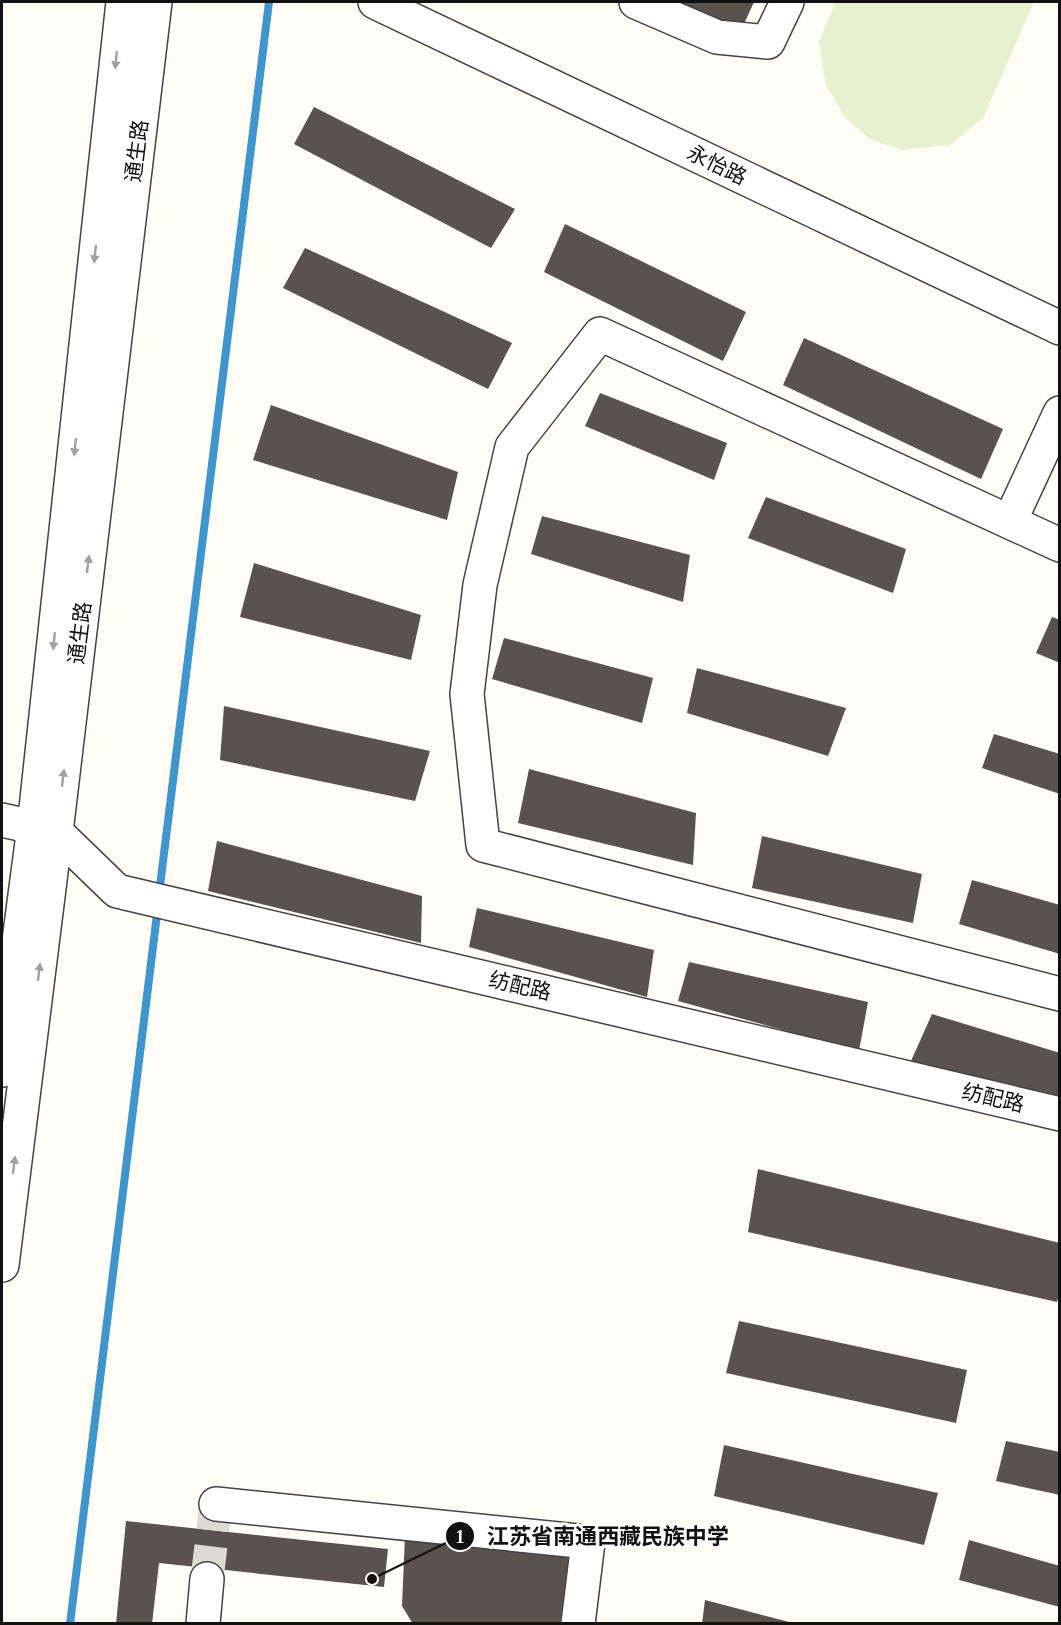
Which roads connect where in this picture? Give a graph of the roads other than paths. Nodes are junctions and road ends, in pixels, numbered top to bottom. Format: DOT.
graph roads {
  1 [pos="123,2"];
  2 [pos="155,2"];
  3 [pos="375,2"];
  4 [pos="636,2"];
  5 [pos="787,2"];
  6 [pos="433,14"];
  7 [pos="1059,328"];
  8 [pos="1059,413"];
  9 [pos="1010,521"];
  10 [pos="1059,545"];
  11 [pos="2,820"];
  12 [pos="45,830"];
  13 [pos="1059,994"];
  14 [pos="2,1070"];
  15 [pos="1059,1114"];
  16 [pos="2,1265"];
  17 [pos="216,1504"];
  18 [pos="207,1579"];
  19 [pos="203,1623"];
  20 [pos="578,1623"];
  1 -- 12 [label="street, 通生路, one-way"];
  12 -- 2 [label="street, 通生路, one-way"];
  3 -- 6 [label="street, 永怡路"];
  4 -- 5 [label="street"];
  6 -- 7 [label="street, 永怡路"];
  8 -- 9 [label="street"];
  9 -- 10 [label="street"];
  9 -- 13 [label="street"];
  11 -- 12 [label="street"];
  12 -- 14 [label="street, 通生路"];
  12 -- 15 [label="street, 纺配路"];
  16 -- 12 [label="street, 通生路, one-way"];
  17 -- 20 [label="street"];
  18 -- 19 [label="street"];
}
